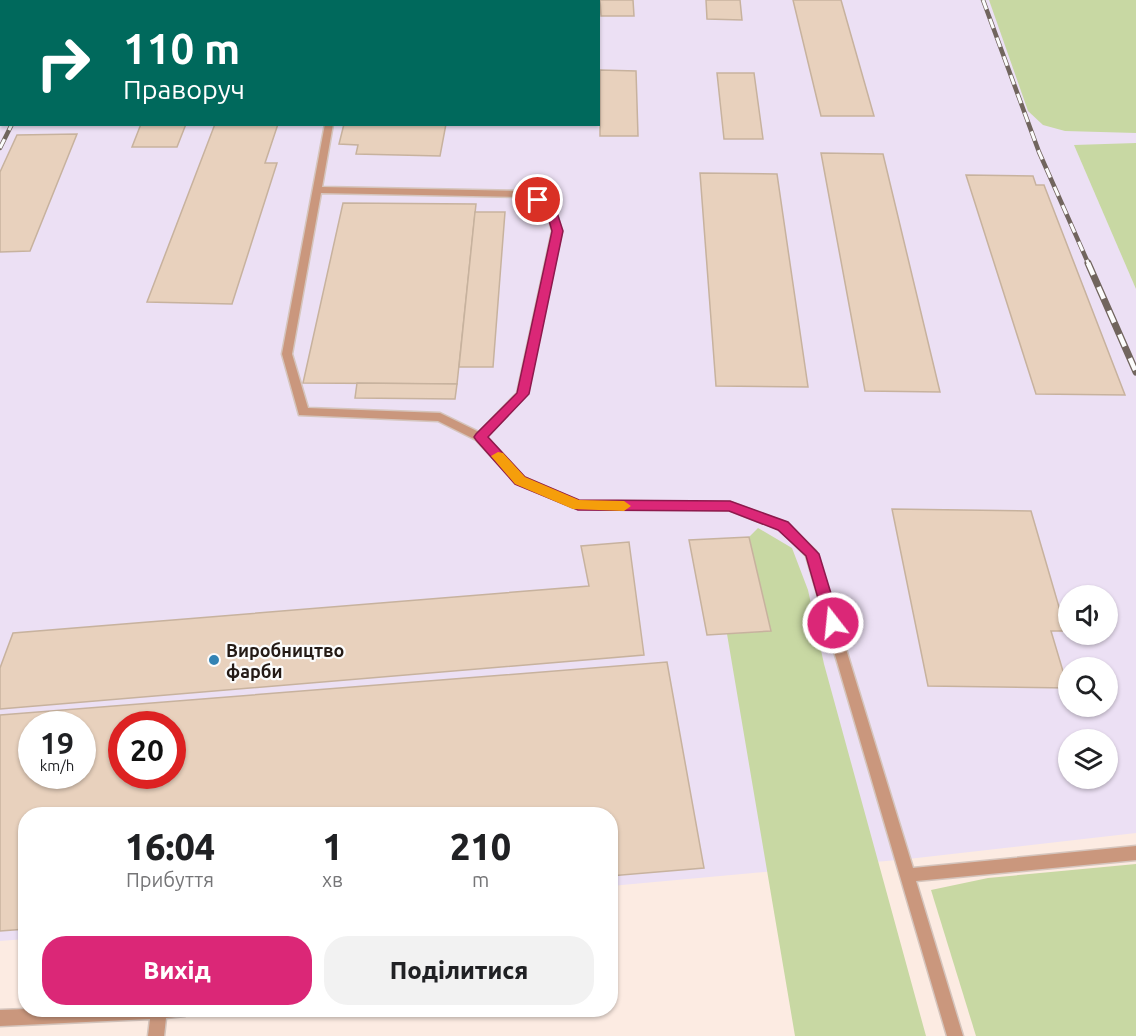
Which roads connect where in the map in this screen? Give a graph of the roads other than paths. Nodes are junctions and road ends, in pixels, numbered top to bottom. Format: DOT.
graph roads {
  1 [pos="329,126"];
  2 [pos="317,190"];
  3 [pos="480,437"];
  4 [pos="1136,853"];
  5 [pos="908,875"];
  6 [pos="23,1017"];
  7 [pos="158,1017"];
  8 [pos="0,1018"];
  9 [pos="156,1036"];
  10 [pos="956,1036"];
  1 -- 2 [label="lane"];
  2 -- 3 [label="lane"];
  2 -- 3 [label="lane"];
  3 -- 5 [label="lane"];
  4 -- 5 [label="lane"];
  5 -- 10 [label="lane"];
  6 -- 8 [label="lane"];
  7 -- 9 [label="lane"];
}
